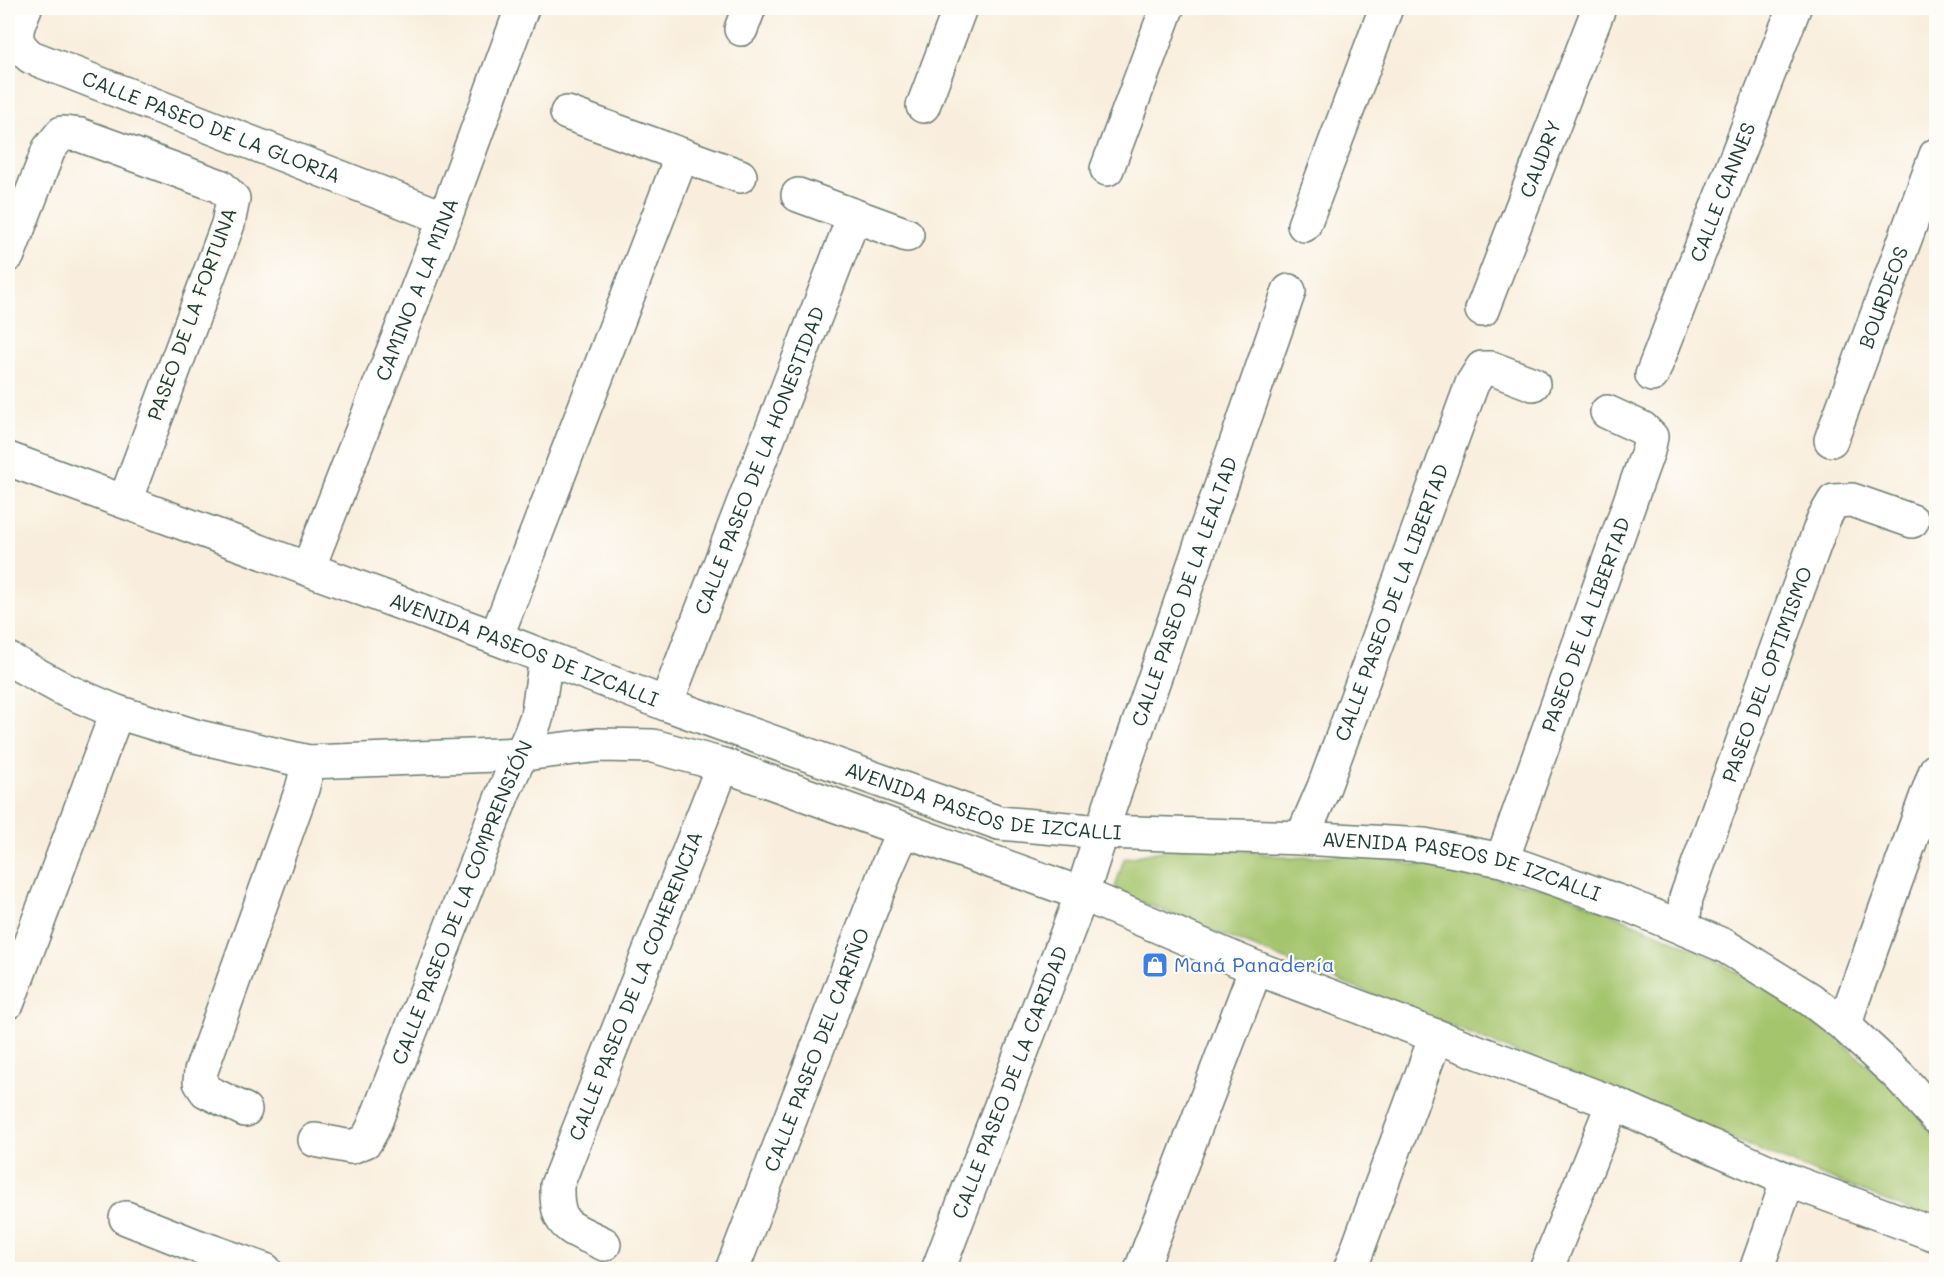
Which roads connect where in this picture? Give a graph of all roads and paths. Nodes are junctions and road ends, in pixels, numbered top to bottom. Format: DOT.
graph roads {
  1 [pos="25,8"];
  2 [pos="522,8"];
  3 [pos="960,8"];
  4 [pos="1167,8"];
  5 [pos="1386,8"];
  6 [pos="1599,8"];
  7 [pos="1794,8"];
  8 [pos="923,106"];
  9 [pos="567,113"];
  10 [pos="682,155"];
  11 [pos="1936,155"];
  12 [pos="1107,169"];
  13 [pos="740,176"];
  14 [pos="798,195"];
  15 [pos="854,216"];
  16 [pos="445,218"];
  17 [pos="1304,225"];
  18 [pos="907,235"];
  19 [pos="8,255"];
  20 [pos="1289,291"];
  21 [pos="1482,310"];
  22 [pos="1652,375"];
  23 [pos="1533,384"];
  24 [pos="1607,412"];
  25 [pos="1831,440"];
  26 [pos="8,459"];
  27 [pos="125,501"];
  28 [pos="1912,520"];
  29 [pos="308,569"];
  30 [pos="496,638"];
  31 [pos="546,659"];
  32 [pos="8,660"];
  33 [pos="666,704"];
  34 [pos="117,712"];
  35 [pos="522,754"];
  36 [pos="309,762"];
  37 [pos="723,765"];
  38 [pos="1936,770"];
  39 [pos="903,831"];
  40 [pos="1102,832"];
  41 [pos="1302,838"];
  42 [pos="1502,860"];
  43 [pos="1082,894"];
  44 [pos="1683,927"];
  45 [pos="1256,968"];
  46 [pos="8,1002"];
  47 [pos="1845,1026"];
  48 [pos="1436,1036"];
  49 [pos="1614,1103"];
  50 [pos="245,1110"];
  51 [pos="1936,1117"];
  52 [pos="315,1140"];
  53 [pos="1788,1180"];
  54 [pos="126,1218"];
  55 [pos="1936,1235"];
  56 [pos="604,1245"];
  57 [pos="194,1258"];
  58 [pos="265,1269"];
  59 [pos="732,1269"];
  60 [pos="938,1269"];
  61 [pos="1141,1269"];
  62 [pos="1350,1269"];
  63 [pos="1546,1269"];
  64 [pos="1756,1269"];
  1 -- 16 [label="street, CALLE PASEO DE LA GLORIA"];
  2 -- 16 [label="street, CAMINO A LA MINA"];
  3 -- 8 [label="street"];
  4 -- 12 [label="street"];
  5 -- 17 [label="street"];
  6 -- 21 [label="street, CAUDRY"];
  7 -- 22 [label="street, CALLE CANNES"];
  9 -- 10 [label="street"];
  10 -- 13 [label="street"];
  10 -- 30 [label="street"];
  11 -- 25 [label="street, BOURDEOS"];
  14 -- 15 [label="street"];
  15 -- 18 [label="street"];
  15 -- 33 [label="street, CALLE PASEO DE LA HONESTIDAD"];
  16 -- 29 [label="street, CAMINO A LA MINA"];
  19 -- 27 [label="street, PASEO DE LA FORTUNA"];
  20 -- 40 [label="street, CALLE PASEO DE LA LEALTAD"];
  23 -- 41 [label="street, CALLE PASEO DE LA LIBERTAD"];
  24 -- 42 [label="street, PASEO DE LA LIBERTAD"];
  26 -- 27 [label="street, AVENIDA PASEOS DE IZCALLI"];
  27 -- 29 [label="street, AVENIDA PASEOS DE IZCALLI"];
  28 -- 44 [label="street, PASEO DEL OPTIMISMO"];
  29 -- 30 [label="street, AVENIDA PASEOS DE IZCALLI"];
  30 -- 31 [label="street, AVENIDA PASEOS DE IZCALLI"];
  31 -- 33 [label="street, AVENIDA PASEOS DE IZCALLI"];
  31 -- 35 [label="street, CALLE PASEO DE LA COMPRENSIÓN"];
  32 -- 34 [label="street, AVENIDA PASEOS DE IZCALLI"];
  33 -- 40 [label="street, AVENIDA PASEOS DE IZCALLI"];
  34 -- 36 [label="street, AVENIDA PASEOS DE IZCALLI"];
  34 -- 46 [label="street"];
  35 -- 36 [label="street, AVENIDA PASEOS DE IZCALLI"];
  35 -- 37 [label="street, AVENIDA PASEOS DE IZCALLI"];
  35 -- 52 [label="street, CALLE PASEO DE LA COMPRENSIÓN"];
  36 -- 50 [label="street"];
  37 -- 39 [label="street, AVENIDA PASEOS DE IZCALLI"];
  37 -- 56 [label="street, CALLE PASEO DE LA COHERENCIA"];
  38 -- 47 [label="street"];
  39 -- 43 [label="street, AVENIDA PASEOS DE IZCALLI"];
  39 -- 59 [label="street, CALLE PASEO DEL CARIÑO"];
  40 -- 41 [label="street, AVENIDA PASEOS DE IZCALLI"];
  40 -- 43 [label="street, CALLE PASEO DE LA LEALTAD"];
  41 -- 42 [label="street, AVENIDA PASEOS DE IZCALLI"];
  42 -- 44 [label="street, AVENIDA PASEOS DE IZCALLI"];
  43 -- 45 [label="street, AVENIDA PASEOS DE IZCALLI"];
  43 -- 60 [label="street, CALLE PASEO DE LA CARIDAD"];
  44 -- 47 [label="street, AVENIDA PASEOS DE IZCALLI"];
  45 -- 48 [label="street, AVENIDA PASEOS DE IZCALLI"];
  45 -- 61 [label="street"];
  47 -- 51 [label="street, AVENIDA PASEOS DE IZCALLI"];
  48 -- 49 [label="street, AVENIDA PASEOS DE IZCALLI"];
  48 -- 62 [label="street"];
  49 -- 53 [label="street, AVENIDA PASEOS DE IZCALLI"];
  49 -- 63 [label="street"];
  53 -- 55 [label="street, AVENIDA PASEOS DE IZCALLI"];
  53 -- 64 [label="street"];
  54 -- 57 [label="street"];
  57 -- 58 [label="street"];
}
